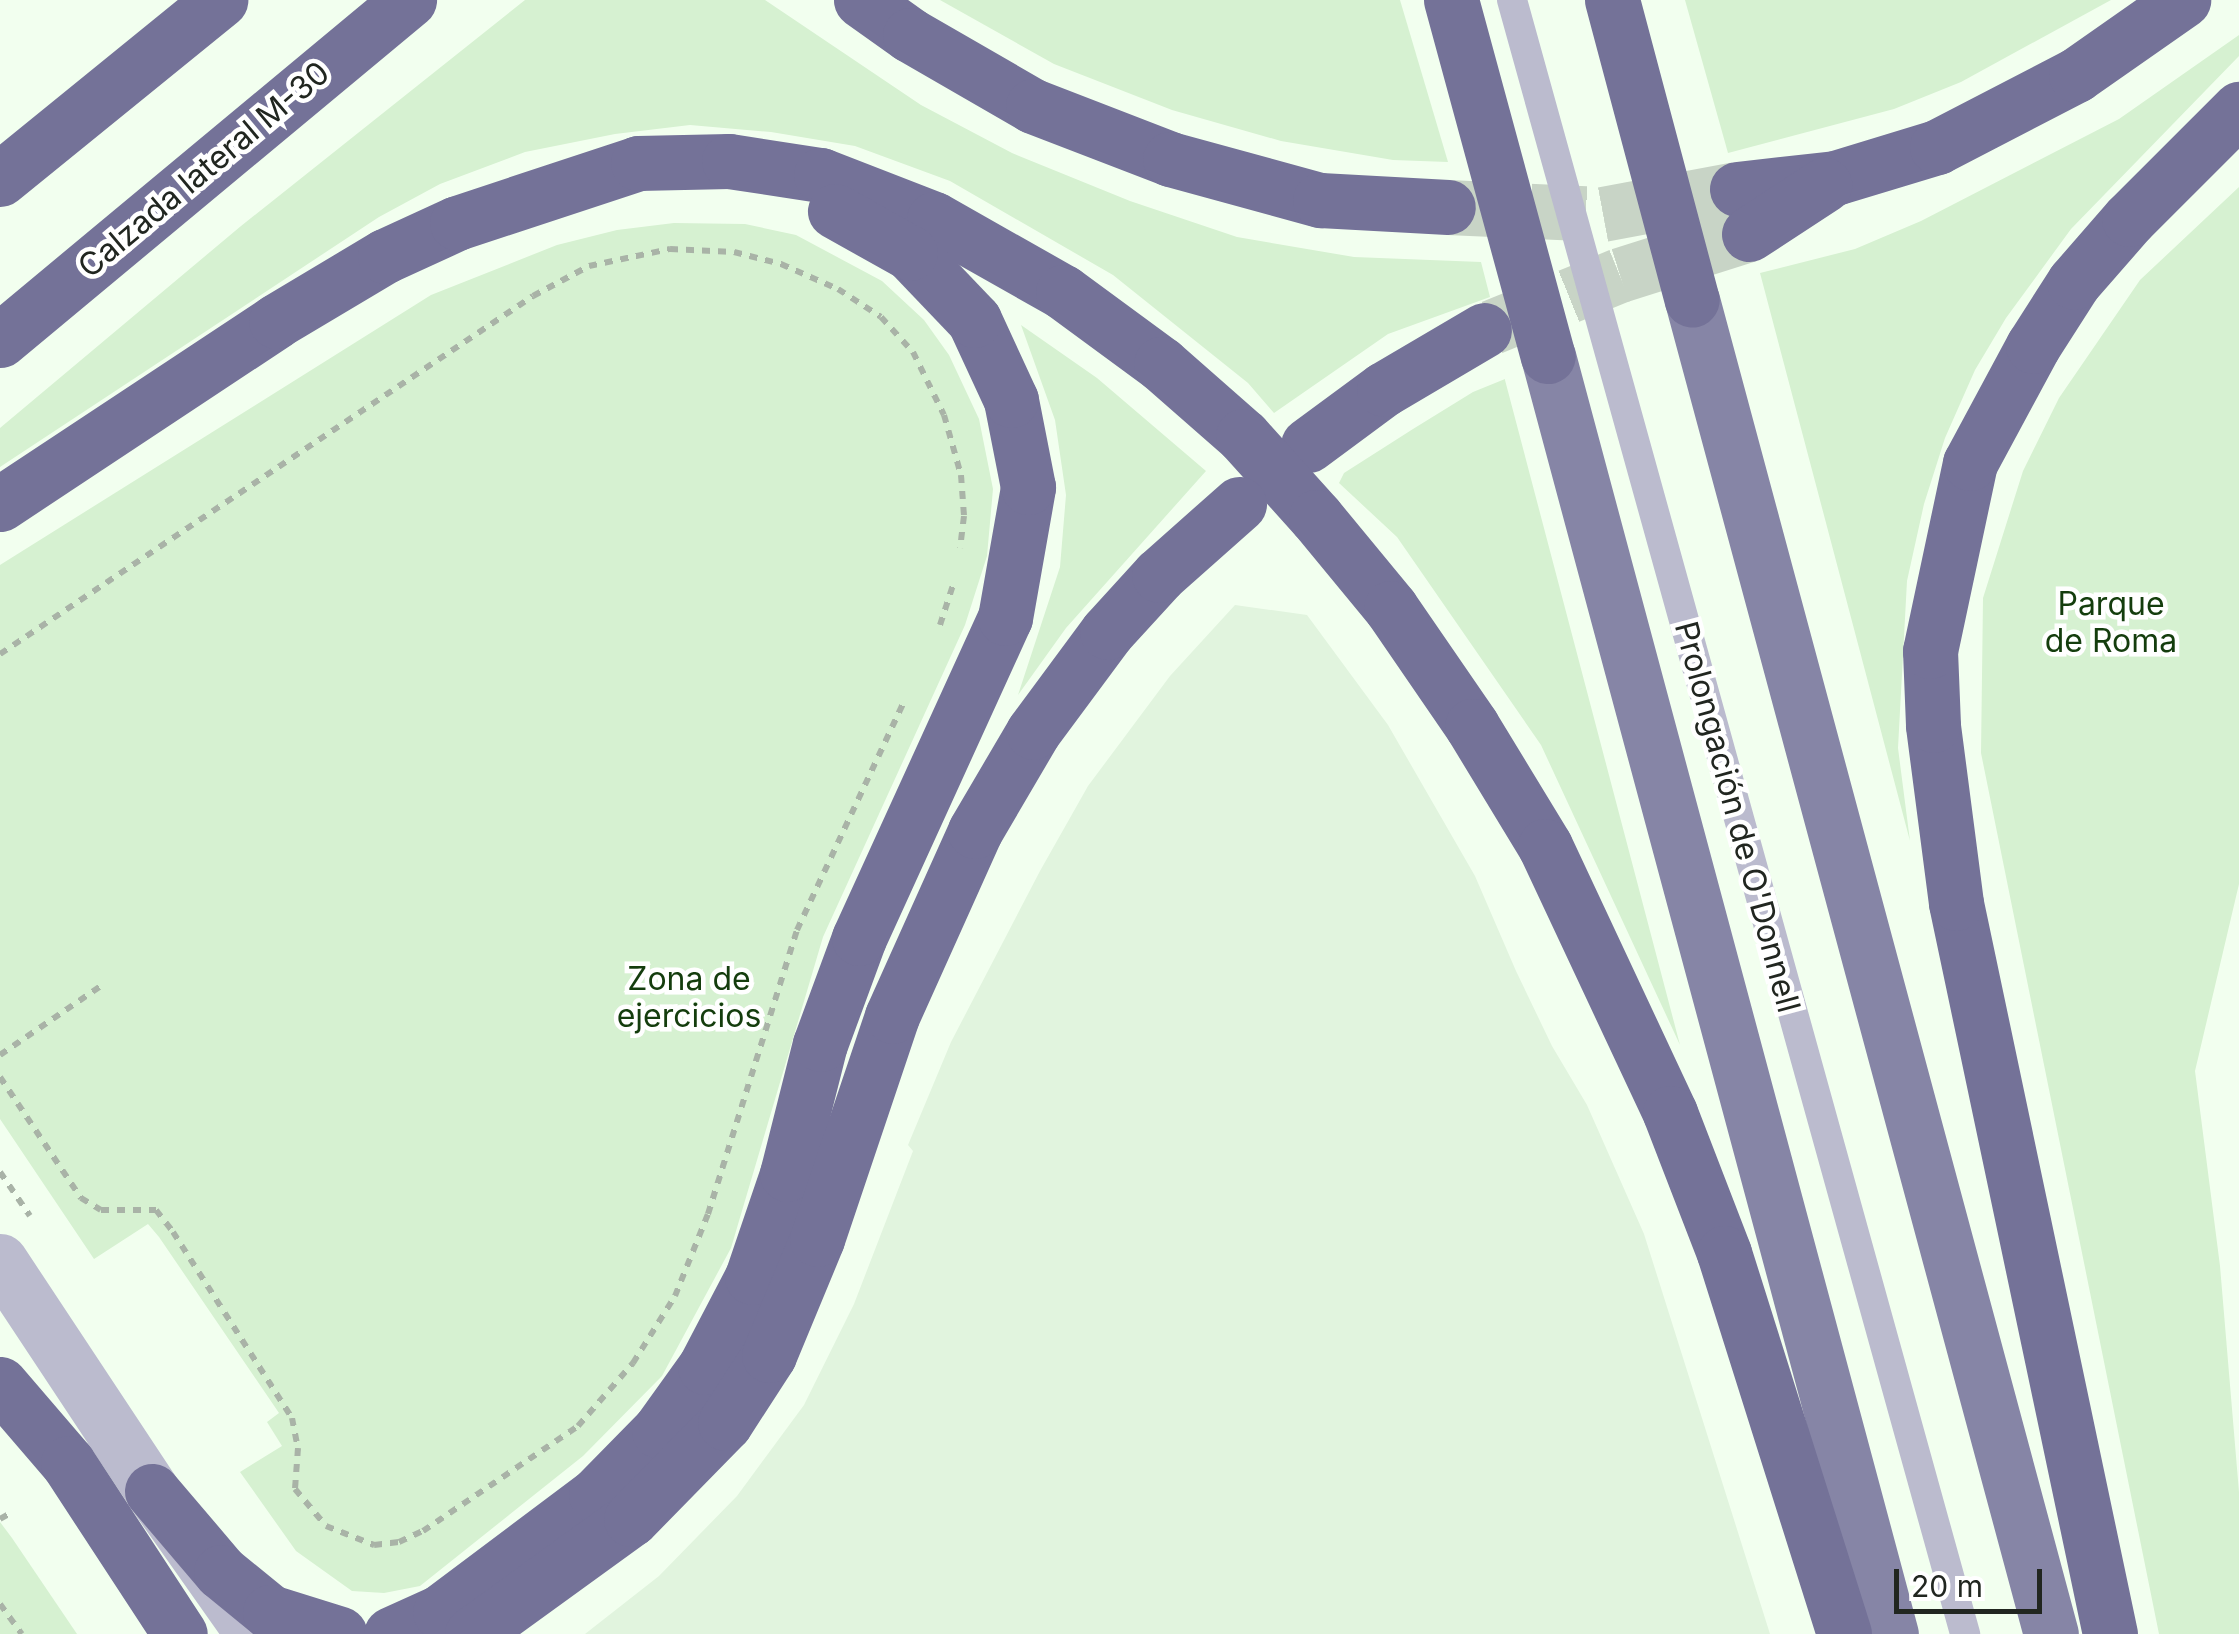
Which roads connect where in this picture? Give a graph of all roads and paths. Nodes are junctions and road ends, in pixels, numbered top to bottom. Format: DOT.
graph roads {
  1 [pos="220,0"];
  2 [pos="409,0"];
  3 [pos="861,0"];
  4 [pos="1450,0"];
  5 [pos="1512,0"];
  6 [pos="1612,0"];
  7 [pos="2183,0"];
  8 [pos="2239,109"];
  9 [pos="0,180"];
  10 [pos="560,186"];
  11 [pos="1448,207"];
  12 [pos="1743,212"];
  13 [pos="1692,300"];
  14 [pos="1484,330"];
  15 [pos="0,340"];
  16 [pos="1548,356"];
  17 [pos="1308,445"];
  18 [pos="0,504"];
  19 [pos="1239,504"];
  20 [pos="959,551"];
  21 [pos="956,570"];
  22 [pos="938,631"];
  23 [pos="0,654"];
  24 [pos="906,698"];
  25 [pos="104,984"];
  26 [pos="0,1055"];
  27 [pos="0,1077"];
  28 [pos="0,1260"];
  29 [pos="0,1384"];
  30 [pos="0,1398"];
  31 [pos="152,1492"];
  32 [pos="11,1513"];
  33 [pos="0,1520"];
  34 [pos="0,1604"];
  35 [pos="22,1634"];
  36 [pos="155,1634"];
  37 [pos="180,1634"];
  38 [pos="253,1634"];
  39 [pos="340,1634"];
  40 [pos="391,1634"];
  41 [pos="472,1634"];
  42 [pos="1844,1634"];
  43 [pos="1890,1634"];
  44 [pos="1964,1634"];
  45 [pos="2051,1634"];
  46 [pos="2110,1634"];
  1 -- 9 [label="highway"];
  2 -- 15 [label="highway, Calzada lateral M-30"];
  3 -- 11 [label="highway"];
  4 -- 16 [label="highway, Prolongación de O'Donnell"];
  5 -- 44 [label="lane, Prolongación de O'Donnell"];
  6 -- 13 [label="highway"];
  7 -- 12 [label="highway"];
  8 -- 46 [label="highway"];
  10 -- 18 [label="highway"];
  10 -- 40 [label="highway"];
  10 -- 42 [label="highway"];
  13 -- 45 [label="main road"];
  14 -- 17 [label="highway"];
  16 -- 43 [label="main road, Prolongación de O'Donnell"];
  19 -- 41 [label="highway"];
  20 -- 23 [label="path"];
  21 -- 22 [label="path"];
  24 -- 27 [label="path"];
  25 -- 26 [label="path"];
  28 -- 31 [label="street"];
  29 -- 37 [label="highway"];
  30 -- 36 [label="street"];
  31 -- 38 [label="street"];
  31 -- 39 [label="highway"];
  32 -- 33 [label="path"];
  34 -- 35 [label="path"];
}
